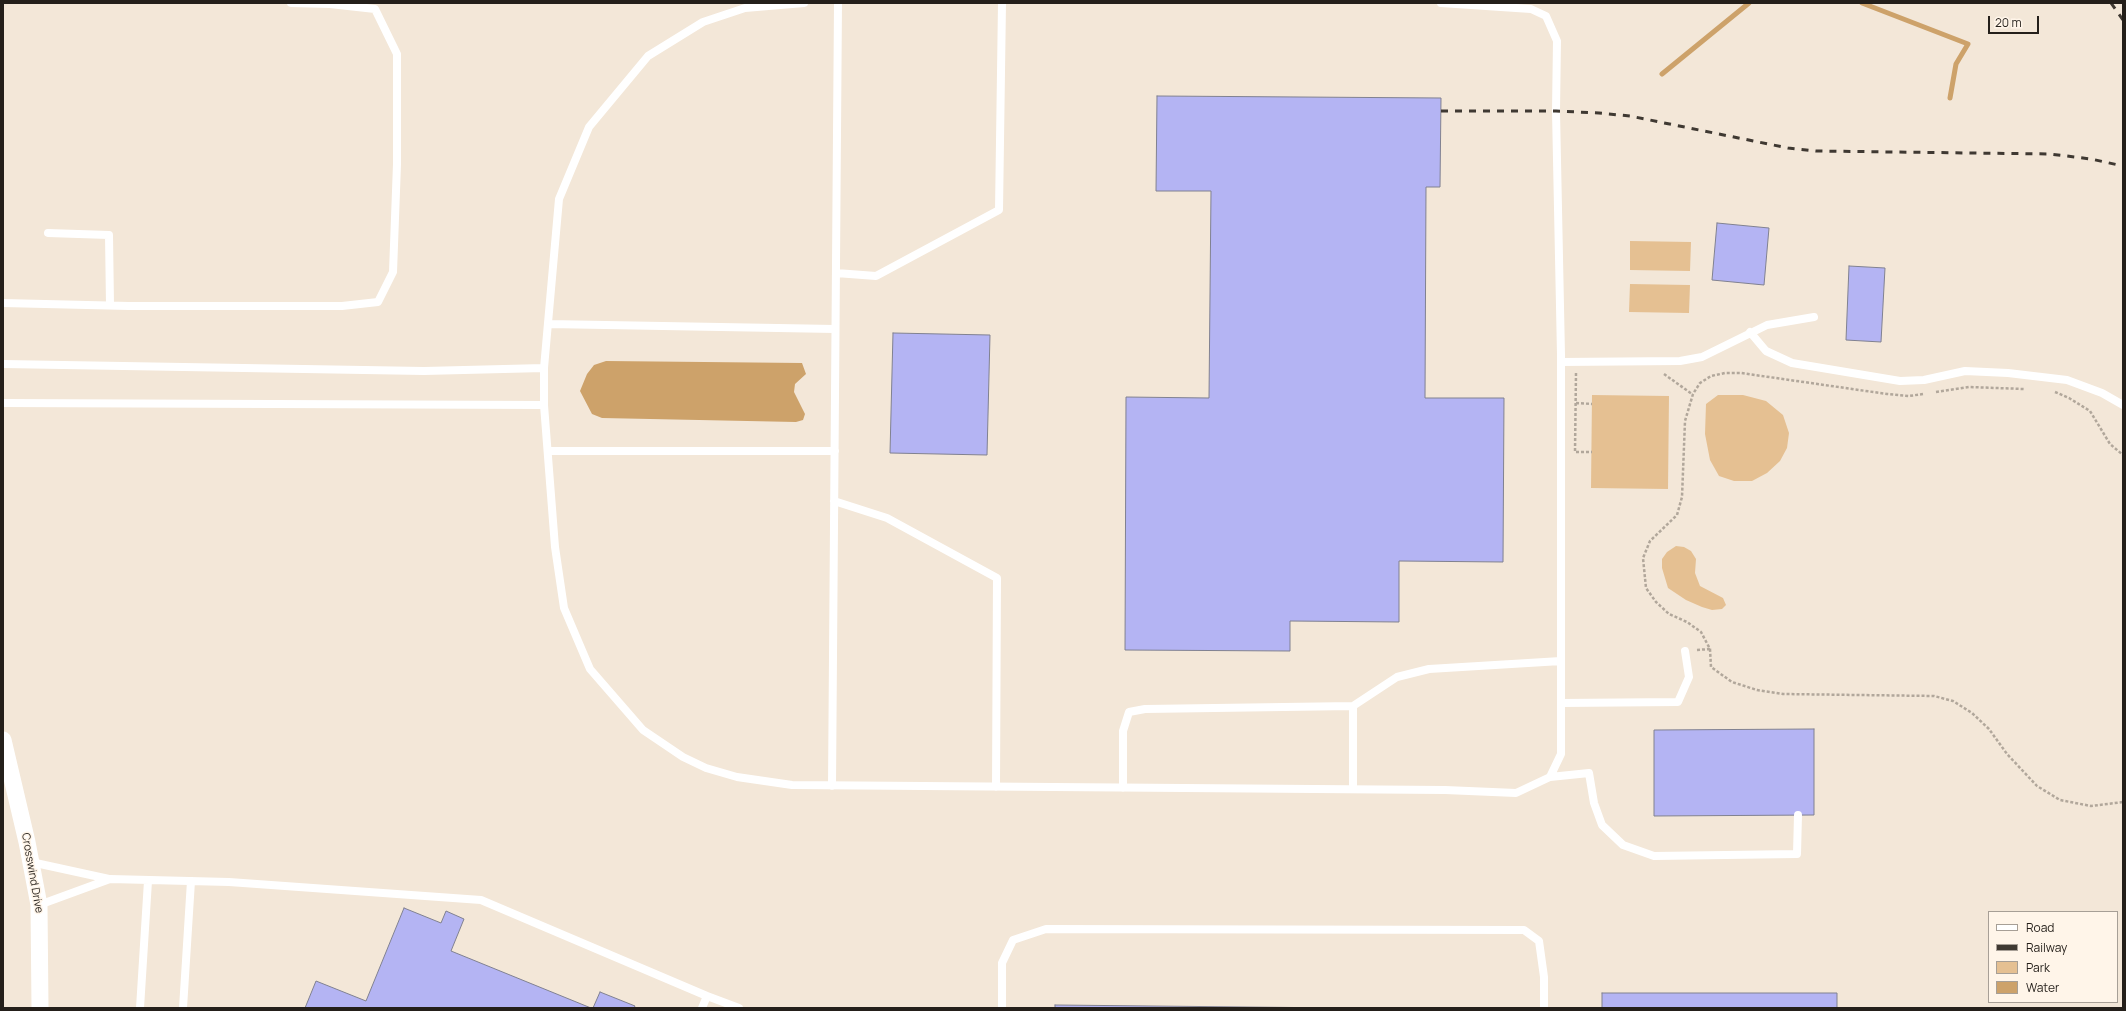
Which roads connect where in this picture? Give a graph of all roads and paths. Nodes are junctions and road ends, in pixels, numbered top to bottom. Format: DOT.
graph roads {
  1 [pos="291,3"];
  2 [pos="804,3"];
  3 [pos="838,3"];
  4 [pos="1002,3"];
  5 [pos="1441,3"];
  6 [pos="48,233"];
  7 [pos="836,273"];
  8 [pos="3,303"];
  9 [pos="110,306"];
  10 [pos="1814,317"];
  11 [pos="548,324"];
  12 [pos="835,329"];
  13 [pos="1750,332"];
  14 [pos="1561,362"];
  15 [pos="3,364"];
  16 [pos="544,368"];
  17 [pos="1584,372"];
  18 [pos="1656,374"];
  19 [pos="3,403"];
  20 [pos="1576,403"];
  21 [pos="544,404"];
  22 [pos="1592,404"];
  23 [pos="2123,405"];
  24 [pos="548,451"];
  25 [pos="834,451"];
  26 [pos="1592,452"];
  27 [pos="834,501"];
  28 [pos="1685,651"];
  29 [pos="1561,661"];
  30 [pos="1561,703"];
  31 [pos="1353,706"];
  32 [pos="3,740"];
  33 [pos="1550,777"];
  34 [pos="832,786"];
  35 [pos="996,787"];
  36 [pos="1123,788"];
  37 [pos="1353,789"];
  38 [pos="2123,802"];
  39 [pos="1798,815"];
  40 [pos="31,862"];
  41 [pos="110,879"];
  42 [pos="148,881"];
  43 [pos="191,881"];
  44 [pos="39,905"];
  45 [pos="707,996"];
  46 [pos="40,1008"];
  47 [pos="140,1008"];
  48 [pos="183,1008"];
  49 [pos="702,1008"];
  50 [pos="739,1008"];
  51 [pos="1002,1008"];
  52 [pos="1544,1008"];
  1 -- 9 [label="lane"];
  2 -- 11 [label="lane"];
  3 -- 7 [label="lane"];
  4 -- 7 [label="lane"];
  5 -- 14 [label="lane"];
  6 -- 9 [label="lane"];
  7 -- 12 [label="lane"];
  8 -- 9 [label="lane"];
  10 -- 13 [label="lane"];
  11 -- 12 [label="lane"];
  11 -- 16 [label="lane"];
  12 -- 25 [label="lane"];
  13 -- 14 [label="lane"];
  13 -- 23 [label="lane"];
  14 -- 29 [label="lane"];
  15 -- 16 [label="lane"];
  16 -- 21 [label="lane"];
  17 -- 20 [label="path"];
  18 -- 38 [label="path"];
  19 -- 21 [label="lane"];
  20 -- 22 [label="path"];
  20 -- 26 [label="path"];
  21 -- 24 [label="lane"];
  24 -- 25 [label="lane"];
  24 -- 34 [label="lane"];
  25 -- 27 [label="lane"];
  27 -- 34 [label="lane"];
  27 -- 35 [label="lane"];
  28 -- 30 [label="lane"];
  29 -- 30 [label="lane"];
  29 -- 31 [label="lane"];
  30 -- 33 [label="lane"];
  31 -- 36 [label="lane"];
  31 -- 37 [label="lane"];
  32 -- 40 [label="street, Crosswind Drive"];
  33 -- 37 [label="lane"];
  33 -- 39 [label="lane"];
  34 -- 35 [label="lane"];
  35 -- 36 [label="lane"];
  36 -- 37 [label="lane"];
  40 -- 41 [label="lane"];
  40 -- 44 [label="street, Crosswind Drive"];
  41 -- 42 [label="lane"];
  41 -- 44 [label="lane"];
  42 -- 43 [label="lane"];
  42 -- 47 [label="lane"];
  43 -- 45 [label="lane"];
  43 -- 48 [label="lane"];
  44 -- 46 [label="street, Crosswind Drive"];
  45 -- 49 [label="lane"];
  45 -- 50 [label="lane"];
  51 -- 52 [label="lane"];
}
